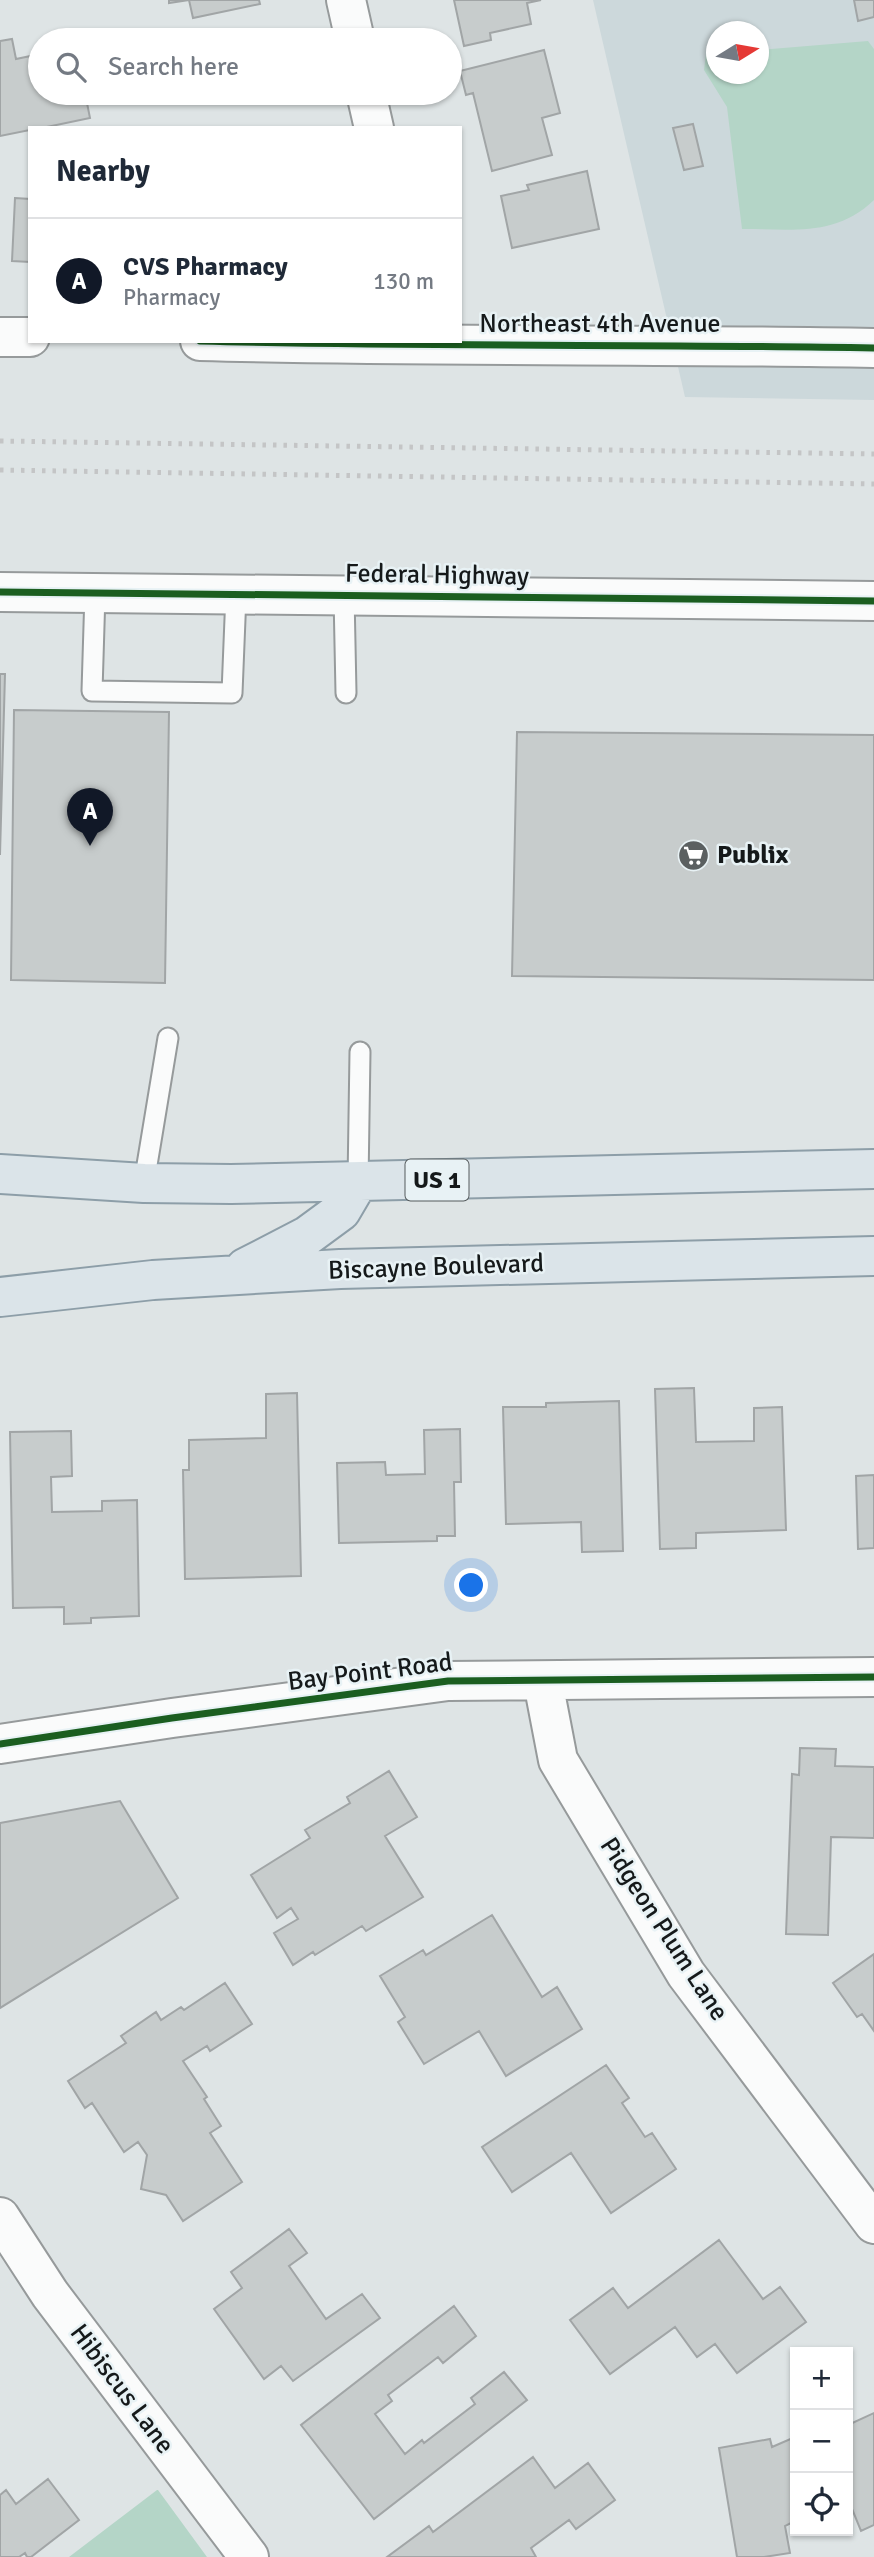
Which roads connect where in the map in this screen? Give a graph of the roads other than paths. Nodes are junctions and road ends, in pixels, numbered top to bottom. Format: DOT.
graph roads {
  1 [pos="346,0"];
  2 [pos="352,28"];
  3 [pos="369,105"];
  4 [pos="374,126"];
  5 [pos="0,337"];
  6 [pos="28,337"];
  7 [pos="389,343"];
  8 [pos="874,348"];
  9 [pos="0,592"];
  10 [pos="95,593"];
  11 [pos="236,594"];
  12 [pos="344,596"];
  13 [pos="874,601"];
  14 [pos="346,693"];
  15 [pos="168,1038"];
  16 [pos="360,1052"];
  17 [pos="874,1169"];
  18 [pos="0,1174"];
  19 [pos="358,1182"];
  20 [pos="144,1183"];
  21 [pos="874,1256"];
  22 [pos="234,1274"];
  23 [pos="0,1297"];
  24 [pos="874,1676"];
  25 [pos="543,1682"];
  26 [pos="0,1744"];
  27 [pos="0,2217"];
  28 [pos="874,2224"];
  29 [pos="248,2557"];
  1 -- 2 [label="street"];
  3 -- 4 [label="street"];
  5 -- 6 [label="street"];
  7 -- 8 [label="street, Northeast 4th Avenue"];
  9 -- 10 [label="street, Federal Highway"];
  10 -- 11 [label="street, Federal Highway"];
  10 -- 11 [label="lane"];
  11 -- 12 [label="street, Federal Highway"];
  12 -- 13 [label="street, Federal Highway"];
  12 -- 14 [label="lane"];
  15 -- 20 [label="lane"];
  16 -- 19 [label="lane"];
  17 -- 19 [label="main road, US 1"];
  18 -- 20 [label="main road, US 1"];
  19 -- 20 [label="main road, US 1"];
  19 -- 22 [label="main road"];
  21 -- 22 [label="main road, Biscayne Boulevard"];
  22 -- 23 [label="main road, Biscayne Boulevard"];
  24 -- 25 [label="street, Bay Point Road"];
  25 -- 26 [label="street, Bay Point Road"];
  25 -- 28 [label="street, Pidgeon Plum Lane"];
  27 -- 29 [label="street, Hibiscus Lane"];
}
